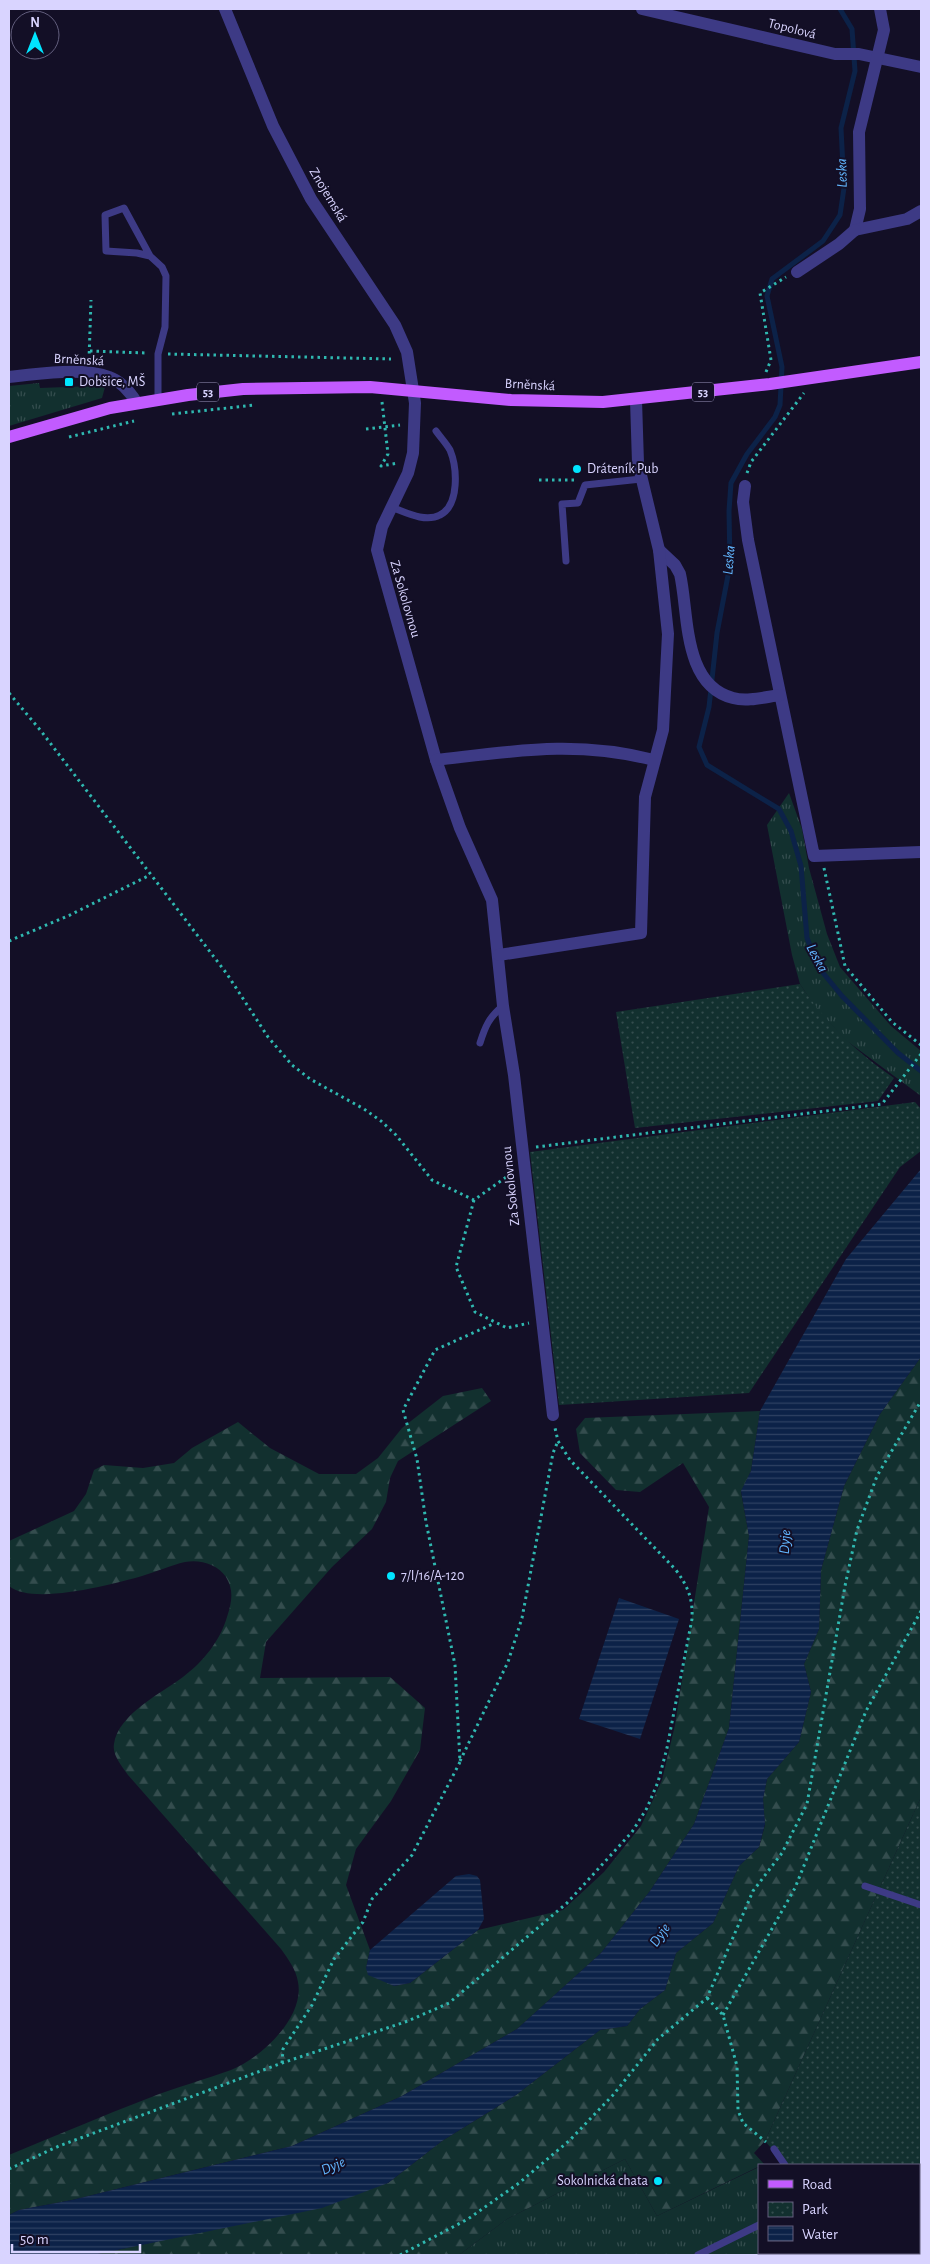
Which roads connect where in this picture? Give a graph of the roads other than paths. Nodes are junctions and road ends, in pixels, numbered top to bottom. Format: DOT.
graph roads {
  1 [pos="225,9"];
  2 [pos="642,9"];
  3 [pos="880,9"];
  4 [pos="661,11"];
  5 [pos="877,57"];
  6 [pos="921,67"];
  7 [pos="921,211"];
  8 [pos="855,230"];
  9 [pos="150,256"];
  10 [pos="797,272"];
  11 [pos="921,362"];
  12 [pos="9,377"];
  13 [pos="413,390"];
  14 [pos="158,399"];
  15 [pos="636,400"];
  16 [pos="137,403"];
  17 [pos="436,431"];
  18 [pos="9,437"];
  19 [pos="641,479"];
  20 [pos="745,486"];
  21 [pos="391,507"];
  22 [pos="659,550"];
  23 [pos="566,561"];
  24 [pos="780,696"];
  25 [pos="436,760"];
  26 [pos="654,760"];
  27 [pos="921,852"];
  28 [pos="499,955"];
  29 [pos="503,1006"];
  30 [pos="480,1043"];
  31 [pos="553,1415"];
  32 [pos="865,1886"];
  33 [pos="921,1905"];
  34 [pos="774,2149"];
  35 [pos="784,2164"];
  36 [pos="758,2225"];
  37 [pos="698,2255"];
  1 -- 13 [label="street, Znojemská"];
  2 -- 4 [label="street, Topolová"];
  3 -- 5 [label="street"];
  4 -- 5 [label="street, Topolová"];
  5 -- 6 [label="street, Topolová"];
  5 -- 8 [label="street"];
  7 -- 8 [label="street"];
  8 -- 10 [label="street"];
  9 -- 9 [label="lane"];
  9 -- 14 [label="lane"];
  11 -- 15 [label="main road, Brněnská / 53"];
  12 -- 16 [label="street, Brněnská"];
  13 -- 14 [label="main road, Brněnská / 53"];
  13 -- 15 [label="main road, Brněnská / 53"];
  13 -- 21 [label="street, Za Sokolovnou"];
  14 -- 16 [label="main road, Brněnská / 53"];
  15 -- 19 [label="street"];
  16 -- 18 [label="main road, Brněnská / 53"];
  17 -- 21 [label="lane"];
  19 -- 22 [label="street"];
  19 -- 23 [label="lane"];
  20 -- 24 [label="street"];
  21 -- 25 [label="street, Za Sokolovnou"];
  22 -- 24 [label="street"];
  22 -- 26 [label="street"];
  24 -- 27 [label="street"];
  25 -- 26 [label="street"];
  25 -- 28 [label="street, Za Sokolovnou"];
  26 -- 28 [label="street"];
  28 -- 29 [label="street, Za Sokolovnou"];
  29 -- 30 [label="lane"];
  29 -- 31 [label="street, Za Sokolovnou"];
  32 -- 33 [label="lane"];
  34 -- 35 [label="lane"];
  36 -- 37 [label="lane"];
}
